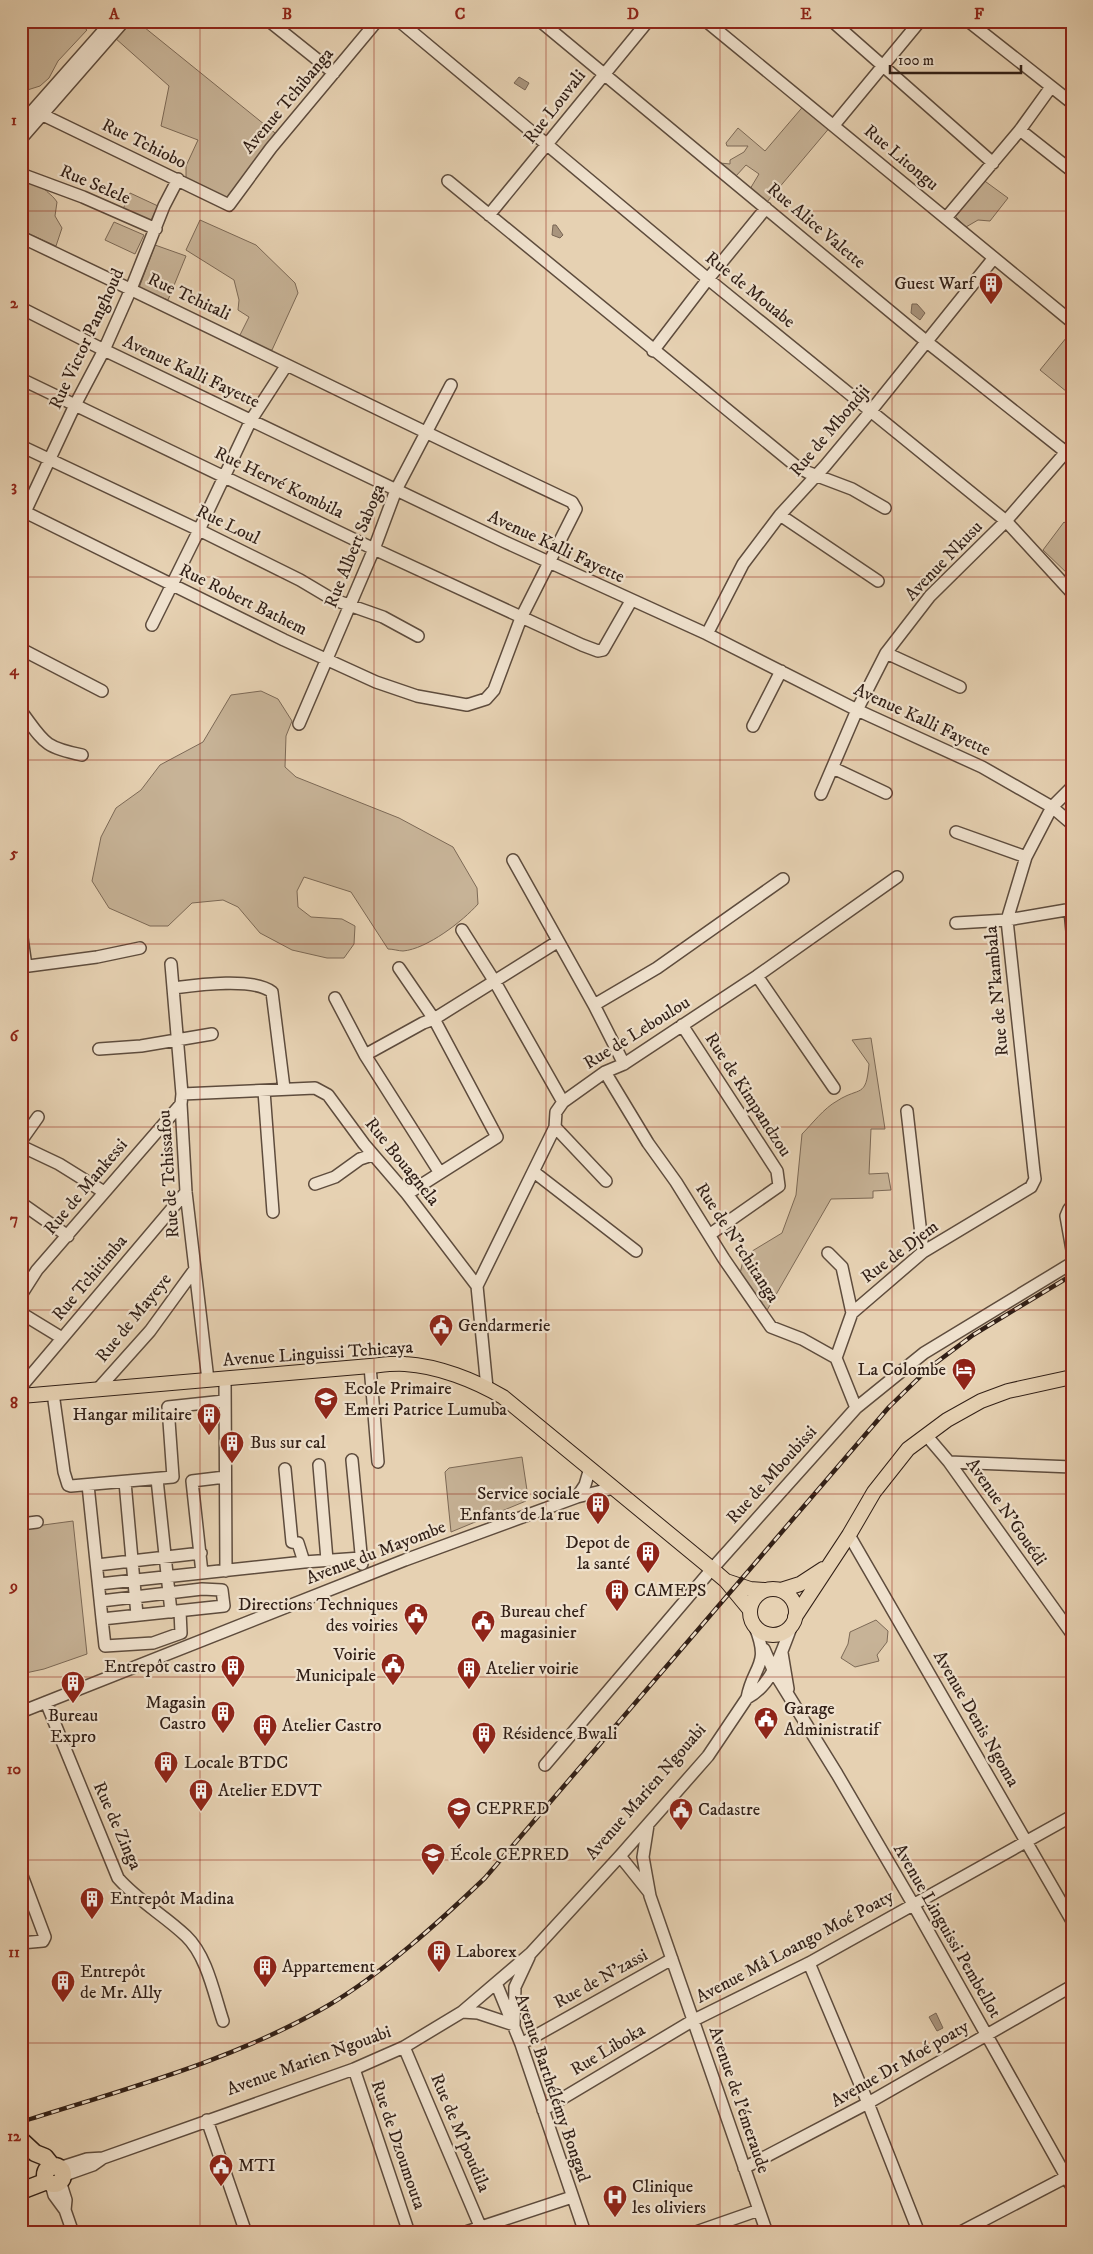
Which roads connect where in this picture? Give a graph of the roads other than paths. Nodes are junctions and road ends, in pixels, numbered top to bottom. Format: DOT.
graph roads {
  1 [pos="112,21"];
  2 [pos="124,21"];
  3 [pos="269,21"];
  4 [pos="377,21"];
  5 [pos="399,21"];
  6 [pos="540,21"];
  7 [pos="648,21"];
  8 [pos="706,21"];
  9 [pos="832,21"];
  10 [pos="920,21"];
  11 [pos="968,21"];
  12 [pos="882,66"];
  13 [pos="334,73"];
  14 [pos="604,73"];
  15 [pos="1051,87"];
  16 [pos="1072,103"];
  17 [pos="44,115"];
  18 [pos="22,121"];
  19 [pos="834,125"];
  20 [pos="1020,130"];
  21 [pos="21,139"];
  22 [pos="547,145"];
  23 [pos="993,163"];
  24 [pos="1072,171"];
  25 [pos="21,174"];
  26 [pos="178,179"];
  27 [pos="448,181"];
  28 [pos="229,205"];
  29 [pos="766,208"];
  30 [pos="489,215"];
  31 [pos="946,218"];
  32 [pos="156,229"];
  33 [pos="21,237"];
  34 [pos="993,259"];
  35 [pos="708,279"];
  36 [pos="131,289"];
  37 [pos="21,308"];
  38 [pos="1072,322"];
  39 [pos="927,342"];
  40 [pos="104,350"];
  41 [pos="653,350"];
  42 [pos="286,366"];
  43 [pos="21,379"];
  44 [pos="451,385"];
  45 [pos="75,405"];
  46 [pos="870,412"];
  47 [pos="251,420"];
  48 [pos="425,432"];
  49 [pos="21,446"];
  50 [pos="1070,451"];
  51 [pos="50,459"];
  52 [pos="224,476"];
  53 [pos="817,476"];
  54 [pos="396,490"];
  55 [pos="574,507"];
  56 [pos="885,508"];
  57 [pos="25,512"];
  58 [pos="780,515"];
  59 [pos="1006,521"];
  60 [pos="199,530"];
  61 [pos="374,549"];
  62 [pos="549,562"];
  63 [pos="878,581"];
  64 [pos="173,584"];
  65 [pos="1072,593"];
  66 [pos="630,601"];
  67 [pos="350,606"];
  68 [pos="521,618"];
  69 [pos="152,625"];
  70 [pos="707,634"];
  71 [pos="418,636"];
  72 [pos="21,649"];
  73 [pos="886,653"];
  74 [pos="327,659"];
  75 [pos="781,671"];
  76 [pos="960,687"];
  77 [pos="102,691"];
  78 [pos="857,710"];
  79 [pos="21,711"];
  80 [pos="299,724"];
  81 [pos="753,726"];
  82 [pos="82,755"];
  83 [pos="833,768"];
  84 [pos="1072,787"];
  85 [pos="886,793"];
  86 [pos="821,794"];
  87 [pos="1052,807"];
  88 [pos="1072,824"];
  89 [pos="956,832"];
  90 [pos="1026,857"];
  91 [pos="513,860"];
  92 [pos="897,877"];
  93 [pos="783,879"];
  94 [pos="1071,908"];
  95 [pos="1007,920"];
  96 [pos="956,923"];
  97 [pos="462,930"];
  98 [pos="1072,931"];
  99 [pos="21,932"];
  100 [pos="557,942"];
  101 [pos="140,948"];
  102 [pos="172,964"];
  103 [pos="24,967"];
  104 [pos="399,968"];
  105 [pos="757,976"];
  106 [pos="494,982"];
  107 [pos="173,988"];
  108 [pos="335,998"];
  109 [pos="594,1005"];
  110 [pos="434,1019"];
  111 [pos="682,1025"];
  112 [pos="212,1034"];
  113 [pos="176,1040"];
  114 [pos="99,1049"];
  115 [pos="366,1055"];
  116 [pos="624,1064"];
  117 [pos="605,1072"];
  118 [pos="284,1088"];
  119 [pos="834,1088"];
  120 [pos="264,1091"];
  121 [pos="181,1099"];
  122 [pos="563,1102"];
  123 [pos="907,1111"];
  124 [pos="38,1117"];
  125 [pos="555,1127"];
  126 [pos="21,1141"];
  127 [pos="21,1146"];
  128 [pos="372,1155"];
  129 [pos="534,1172"];
  130 [pos="440,1173"];
  131 [pos="1035,1179"];
  132 [pos="606,1181"];
  133 [pos="315,1184"];
  134 [pos="104,1192"];
  135 [pos="186,1192"];
  136 [pos="407,1194"];
  137 [pos="21,1203"];
  138 [pos="1072,1208"];
  139 [pos="273,1212"];
  140 [pos="709,1235"];
  141 [pos="68,1236"];
  142 [pos="1072,1250"];
  143 [pos="636,1251"];
  144 [pos="923,1252"];
  145 [pos="828,1253"];
  146 [pos="1072,1263"];
  147 [pos="195,1270"];
  148 [pos="477,1286"];
  149 [pos="21,1295"];
  150 [pos="21,1313"];
  151 [pos="852,1313"];
  152 [pos="62,1338"];
  153 [pos="836,1358"];
  154 [pos="370,1366"];
  155 [pos="1072,1377"];
  156 [pos="224,1379"];
  157 [pos="208,1380"];
  158 [pos="21,1387"];
  159 [pos="98,1388"];
  160 [pos="487,1388"];
  161 [pos="53,1393"];
  162 [pos="21,1396"];
  163 [pos="224,1401"];
  164 [pos="856,1408"];
  165 [pos="926,1436"];
  166 [pos="352,1460"];
  167 [pos="378,1462"];
  168 [pos="949,1462"];
  169 [pos="319,1465"];
  170 [pos="1072,1467"];
  171 [pos="590,1468"];
  172 [pos="285,1469"];
  173 [pos="225,1477"];
  174 [pos="157,1479"];
  175 [pos="125,1482"];
  176 [pos="88,1485"];
  177 [pos="614,1488"];
  178 [pos="577,1497"];
  179 [pos="37,1522"];
  180 [pos="21,1524"];
  181 [pos="849,1535"];
  182 [pos="201,1553"];
  183 [pos="165,1557"];
  184 [pos="361,1558"];
  185 [pos="328,1560"];
  186 [pos="132,1561"];
  187 [pos="304,1562"];
  188 [pos="97,1565"];
  189 [pos="826,1568"];
  190 [pos="712,1569"];
  191 [pos="226,1572"];
  192 [pos="202,1573"];
  193 [pos="167,1576"];
  194 [pos="363,1576"];
  195 [pos="134,1579"];
  196 [pos="726,1582"];
  197 [pos="99,1584"];
  198 [pos="764,1590"];
  199 [pos="781,1590"];
  200 [pos="168,1593"];
  201 [pos="135,1597"];
  202 [pos="101,1601"];
  203 [pos="750,1610"];
  204 [pos="175,1612"];
  205 [pos="137,1616"];
  206 [pos="102,1619"];
  207 [pos="794,1621"];
  208 [pos="755,1627"];
  209 [pos="1072,1634"];
  210 [pos="761,1643"];
  211 [pos="782,1650"];
  212 [pos="774,1672"];
  213 [pos="758,1690"];
  214 [pos="789,1693"];
  215 [pos="747,1698"];
  216 [pos="46,1702"];
  217 [pos="21,1712"];
  218 [pos="545,1766"];
  219 [pos="1072,1816"];
  220 [pos="649,1824"];
  221 [pos="1027,1841"];
  222 [pos="620,1856"];
  223 [pos="21,1873"];
  224 [pos="649,1892"];
  225 [pos="913,1904"];
  226 [pos="1072,1921"];
  227 [pos="21,1943"];
  228 [pos="531,1953"];
  229 [pos="672,1959"];
  230 [pos="809,1963"];
  231 [pos="496,1983"];
  232 [pos="1072,1986"];
  233 [pos="462,2012"];
  234 [pos="692,2020"];
  235 [pos="223,2021"];
  236 [pos="514,2024"];
  237 [pos="986,2035"];
  238 [pos="521,2044"];
  239 [pos="404,2047"];
  240 [pos="354,2069"];
  241 [pos="868,2103"];
  242 [pos="543,2110"];
  243 [pos="207,2120"];
  244 [pos="21,2140"];
  245 [pos="744,2168"];
  246 [pos="1069,2175"];
  247 [pos="53,2176"];
  248 [pos="21,2182"];
  249 [pos="1072,2187"];
  250 [pos="21,2191"];
  251 [pos="572,2197"];
  252 [pos="759,2210"];
  253 [pos="482,2230"];
  254 [pos="73,2233"];
  255 [pos="246,2233"];
  256 [pos="409,2233"];
  257 [pos="463,2233"];
  258 [pos="585,2233"];
  259 [pos="693,2233"];
  260 [pos="767,2233"];
  261 [pos="919,2233"];
  262 [pos="959,2233"];
  1 -- 18 [label="street"];
  2 -- 17 [label="street"];
  3 -- 13 [label="street"];
  4 -- 13 [label="street, Avenue Tchibanga"];
  5 -- 22 [label="street, Rue de Mouabe"];
  6 -- 14 [label="street, Rue Alice Valette"];
  7 -- 14 [label="street, Rue Louvali"];
  8 -- 19 [label="street, Rue Litongu"];
  9 -- 12 [label="street"];
  10 -- 12 [label="street"];
  11 -- 15 [label="street"];
  12 -- 19 [label="street"];
  12 -- 23 [label="street"];
  13 -- 28 [label="street, Avenue Tchibanga"];
  14 -- 22 [label="street, Rue Louvali"];
  14 -- 29 [label="street, Rue Alice Valette"];
  15 -- 16 [label="street"];
  15 -- 20 [label="street"];
  17 -- 21 [label="street"];
  17 -- 26 [label="street, Rue Tchiobo"];
  19 -- 31 [label="street, Rue Litongu"];
  20 -- 23 [label="street"];
  20 -- 24 [label="street"];
  22 -- 30 [label="street, Rue Louvali"];
  22 -- 35 [label="street, Rue de Mouabe"];
  23 -- 31 [label="street"];
  25 -- 32 [label="street, Rue Selele"];
  26 -- 28 [label="street, Rue Tchiobo"];
  26 -- 32 [label="street, Rue Victor Panghoud"];
  27 -- 30 [label="street"];
  29 -- 35 [label="street"];
  29 -- 39 [label="street, Rue Alice Valette"];
  30 -- 41 [label="street"];
  31 -- 34 [label="street, Rue Litongu"];
  32 -- 36 [label="street, Rue Victor Panghoud"];
  33 -- 36 [label="street, Rue Tchitali"];
  34 -- 38 [label="street, Rue Litongu"];
  34 -- 39 [label="street, Rue de Mbondji"];
  35 -- 41 [label="street"];
  35 -- 46 [label="street, Rue de Mouabe"];
  36 -- 40 [label="street, Rue Victor Panghoud"];
  36 -- 42 [label="street, Rue Tchitali"];
  37 -- 40 [label="street, Avenue Kalli Fayette"];
  39 -- 46 [label="street, Rue de Mbondji"];
  39 -- 50 [label="street, Rue Alice Valette"];
  40 -- 45 [label="street, Rue Victor Panghoud"];
  40 -- 47 [label="street, Avenue Kalli Fayette"];
  41 -- 53 [label="street"];
  42 -- 47 [label="street"];
  42 -- 48 [label="street, Rue Tchitali"];
  43 -- 45 [label="street, Rue Hervé Kombila"];
  44 -- 48 [label="street, Rue Albert Saboga"];
  45 -- 51 [label="street, Rue Victor Panghoud"];
  45 -- 52 [label="street, Rue Hervé Kombila"];
  46 -- 53 [label="street, Rue de Mbondji"];
  46 -- 59 [label="street, Rue de Mouabe"];
  47 -- 52 [label="street"];
  47 -- 54 [label="street, Avenue Kalli Fayette"];
  48 -- 54 [label="street, Rue Albert Saboga"];
  48 -- 55 [label="street, Rue Tchitali"];
  49 -- 51 [label="street, Rue Loul"];
  50 -- 59 [label="street, Avenue Nkusu"];
  51 -- 57 [label="street, Rue Victor Panghoud"];
  51 -- 60 [label="street, Rue Loul"];
  52 -- 60 [label="street"];
  52 -- 61 [label="street, Rue Hervé Kombila"];
  53 -- 56 [label="street"];
  53 -- 58 [label="street, Rue de Mbondji"];
  54 -- 61 [label="street, Rue Albert Saboga"];
  54 -- 62 [label="street, Avenue Kalli Fayette"];
  55 -- 62 [label="street, Rue Robert Bathem"];
  57 -- 64 [label="street, Rue Robert Bathem"];
  58 -- 63 [label="street"];
  58 -- 70 [label="street, Rue de Mbondji"];
  59 -- 65 [label="street, Rue de Mouabe"];
  59 -- 73 [label="street, Avenue Nkusu"];
  60 -- 64 [label="street"];
  60 -- 67 [label="street, Rue Loul"];
  61 -- 67 [label="street, Rue Albert Saboga"];
  61 -- 68 [label="street, Rue Hervé Kombila"];
  62 -- 66 [label="street, Avenue Kalli Fayette"];
  62 -- 68 [label="street, Rue Robert Bathem"];
  64 -- 69 [label="street"];
  64 -- 74 [label="street, Rue Robert Bathem"];
  66 -- 68 [label="street, Rue Hervé Kombila"];
  66 -- 70 [label="street, Avenue Kalli Fayette"];
  67 -- 71 [label="street, Rue Loul"];
  67 -- 74 [label="street, Rue Albert Saboga"];
  68 -- 74 [label="street, Rue Robert Bathem"];
  70 -- 75 [label="street, Avenue Kalli Fayette"];
  72 -- 77 [label="street"];
  73 -- 76 [label="street"];
  73 -- 78 [label="street, Avenue Nkusu"];
  74 -- 80 [label="street, Rue Albert Saboga"];
  75 -- 78 [label="street, Avenue Kalli Fayette"];
  75 -- 81 [label="street"];
  78 -- 83 [label="street, Avenue Nkusu"];
  78 -- 87 [label="street, Avenue Kalli Fayette"];
  79 -- 82 [label="street"];
  83 -- 85 [label="street"];
  83 -- 86 [label="street, Avenue Nkusu"];
  84 -- 87 [label="street, Rue de N'kambala"];
  87 -- 88 [label="street, Avenue Kalli Fayette"];
  87 -- 90 [label="street, Rue de N'kambala"];
  89 -- 90 [label="street"];
  90 -- 95 [label="street, Rue de N'kambala"];
  91 -- 100 [label="street"];
  92 -- 105 [label="street, Rue de Leboulou"];
  93 -- 109 [label="street"];
  94 -- 95 [label="street"];
  94 -- 98 [label="street"];
  95 -- 96 [label="street"];
  95 -- 131 [label="street, Rue de N'kambala"];
  97 -- 106 [label="street"];
  99 -- 103 [label="street"];
  100 -- 106 [label="street"];
  100 -- 109 [label="street"];
  101 -- 103 [label="street"];
  102 -- 107 [label="street, Rue de Tchissafou"];
  104 -- 110 [label="street"];
  105 -- 111 [label="street, Rue de Leboulou"];
  105 -- 119 [label="street"];
  106 -- 110 [label="street"];
  106 -- 122 [label="street"];
  107 -- 113 [label="street, Rue de Tchissafou"];
  107 -- 118 [label="street"];
  108 -- 115 [label="street"];
  109 -- 116 [label="street"];
  110 -- 115 [label="street"];
  110 -- 130 [label="street"];
  111 -- 116 [label="street, Rue de Leboulou"];
  111 -- 140 [label="street, Rue de Kimpandzou"];
  112 -- 113 [label="street"];
  113 -- 114 [label="street"];
  113 -- 121 [label="street, Rue de Tchissafou"];
  115 -- 130 [label="street"];
  116 -- 117 [label="street, Rue de Leboulou"];
  117 -- 122 [label="street, Rue de Leboulou"];
  117 -- 140 [label="street, Rue de N'tchitanga"];
  118 -- 120 [label="street, Rue Bouagnela"];
  118 -- 128 [label="street, Rue Bouagnela"];
  120 -- 121 [label="street, Rue Bouagnela"];
  120 -- 139 [label="street"];
  121 -- 134 [label="street, Rue de Mankessi"];
  121 -- 135 [label="street, Rue de Tchissafou"];
  122 -- 125 [label="street"];
  123 -- 144 [label="street"];
  124 -- 126 [label="street"];
  125 -- 129 [label="street"];
  125 -- 132 [label="street"];
  127 -- 134 [label="street"];
  128 -- 133 [label="street"];
  128 -- 136 [label="street, Rue Bouagnela"];
  129 -- 143 [label="street"];
  129 -- 148 [label="street"];
  130 -- 136 [label="street"];
  131 -- 144 [label="street, Rue de Djem"];
  134 -- 141 [label="street, Rue de Mankessi"];
  135 -- 147 [label="street, Rue de Tchissafou"];
  135 -- 152 [label="street, Rue Tchitimba"];
  136 -- 148 [label="street, Rue Bouagnela"];
  137 -- 141 [label="street"];
  138 -- 142 [label="street"];
  140 -- 153 [label="street, Rue de N'tchitanga"];
  141 -- 149 [label="street, Rue de Mankessi"];
  144 -- 151 [label="street, Rue de Djem"];
  145 -- 151 [label="street"];
  146 -- 164 [label="street, Rue de Mboubissi"];
  147 -- 157 [label="street, Rue de Tchissafou"];
  147 -- 159 [label="street, Rue de Mayeye"];
  148 -- 160 [label="street"];
  150 -- 152 [label="street"];
  151 -- 153 [label="street, Rue de Djem"];
  152 -- 158 [label="street, Rue Tchitimba"];
  153 -- 164 [label="street"];
  154 -- 156 [label="main road, Avenue Linguissi Tchicaya"];
  154 -- 160 [label="main road, Avenue Linguissi Tchicaya"];
  154 -- 167 [label="street"];
  155 -- 165 [label="main road, Avenue Marien Ngouabi"];
  156 -- 157 [label="main road, Avenue Linguissi Tchicaya"];
  156 -- 163 [label="street"];
  157 -- 159 [label="main road, Avenue Linguissi Tchicaya"];
  159 -- 161 [label="main road, Avenue Linguissi Tchicaya"];
  160 -- 171 [label="main road, Avenue Linguissi Tchicaya"];
  161 -- 162 [label="main road, Avenue Linguissi Tchicaya"];
  161 -- 176 [label="street"];
  163 -- 173 [label="street"];
  163 -- 174 [label="street"];
  164 -- 190 [label="street, Rue de Mboubissi"];
  165 -- 168 [label="street, Avenue N'Gouédi"];
  165 -- 181 [label="main road, Avenue Marien Ngouabi"];
  166 -- 184 [label="street"];
  168 -- 170 [label="street"];
  168 -- 209 [label="street, Avenue N'Gouédi"];
  169 -- 185 [label="street"];
  171 -- 177 [label="main road, Avenue Linguissi Tchicaya"];
  171 -- 178 [label="street"];
  172 -- 187 [label="street"];
  173 -- 182 [label="street"];
  173 -- 191 [label="street"];
  174 -- 175 [label="street"];
  174 -- 183 [label="street"];
  175 -- 176 [label="street"];
  175 -- 186 [label="street"];
  176 -- 188 [label="street"];
  177 -- 178 [label="street, Avenue du Mayombe"];
  177 -- 190 [label="main road, Avenue Linguissi Tchicaya"];
  178 -- 194 [label="street, Avenue du Mayombe"];
  179 -- 180 [label="street"];
  181 -- 189 [label="main road, Avenue Marien Ngouabi"];
  181 -- 221 [label="street, Avenue Denis Ngoma"];
  182 -- 183 [label="street"];
  182 -- 192 [label="street"];
  183 -- 186 [label="street"];
  183 -- 193 [label="street"];
  184 -- 185 [label="street"];
  184 -- 194 [label="street"];
  185 -- 187 [label="street"];
  186 -- 188 [label="street"];
  186 -- 195 [label="street"];
  187 -- 191 [label="street"];
  188 -- 197 [label="street"];
  189 -- 199 [label="main road, Avenue Marien Ngouabi"];
  189 -- 207 [label="main road, Avenue Marien Ngouabi"];
  190 -- 196 [label="main road, Avenue Linguissi Tchicaya"];
  190 -- 218 [label="street, Rue de Mboubissi"];
  191 -- 192 [label="street"];
  192 -- 193 [label="street"];
  193 -- 195 [label="street"];
  193 -- 200 [label="street"];
  194 -- 216 [label="street, Avenue du Mayombe"];
  195 -- 197 [label="street"];
  195 -- 201 [label="street"];
  196 -- 198 [label="main road"];
  196 -- 203 [label="main road"];
  197 -- 202 [label="street"];
  198 -- 199 [label="main road"];
  198 -- 203 [label="main road"];
  199 -- 207 [label="main road"];
  200 -- 201 [label="street"];
  200 -- 204 [label="street"];
  200 -- 204 [label="street"];
  201 -- 202 [label="street"];
  201 -- 205 [label="street"];
  202 -- 206 [label="street"];
  203 -- 208 [label="main road"];
  204 -- 205 [label="street"];
  204 -- 206 [label="street"];
  205 -- 206 [label="street"];
  207 -- 208 [label="main road"];
  207 -- 211 [label="street, Avenue Marien Ngouabi"];
  208 -- 210 [label="street, Avenue Marien Ngouabi"];
  210 -- 212 [label="street, Avenue Marien Ngouabi"];
  210 -- 215 [label="street, Avenue Marien Ngouabi"];
  211 -- 212 [label="street, Avenue Marien Ngouabi"];
  211 -- 214 [label="street, Avenue Marien Ngouabi"];
  212 -- 213 [label="street, Avenue Marien Ngouabi"];
  212 -- 214 [label="street, Avenue Marien Ngouabi"];
  213 -- 214 [label="street"];
  213 -- 215 [label="street, Avenue Marien Ngouabi"];
  214 -- 225 [label="street, Avenue Linguissi Pembellot"];
  215 -- 220 [label="street, Avenue Marien Ngouabi"];
  216 -- 217 [label="street, Avenue du Mayombe"];
  216 -- 235 [label="street, Rue de Zinga"];
  219 -- 221 [label="street, Avenue Mâ Loango Moé Poaty"];
  220 -- 222 [label="street, Avenue Marien Ngouabi"];
  220 -- 224 [label="street, Avenue de l'émeraude"];
  221 -- 225 [label="street, Avenue Mâ Loango Moé Poaty"];
  221 -- 226 [label="street, Avenue Denis Ngoma"];
  222 -- 224 [label="street, Avenue de l'émeraude"];
  222 -- 228 [label="street, Avenue Marien Ngouabi"];
  223 -- 227 [label="street"];
  224 -- 229 [label="street, Avenue de l'émeraude"];
  225 -- 230 [label="street, Avenue Mâ Loango Moé Poaty"];
  225 -- 237 [label="street, Avenue Linguissi Pembellot"];
  228 -- 231 [label="street, Avenue Marien Ngouabi"];
  228 -- 236 [label="street"];
  229 -- 234 [label="street, Avenue de l'émeraude"];
  229 -- 238 [label="street, Rue de N'zassi"];
  230 -- 234 [label="street, Avenue Mâ Loango Moé Poaty"];
  230 -- 241 [label="street"];
  231 -- 233 [label="street, Avenue Marien Ngouabi"];
  231 -- 236 [label="street, Avenue Barthélémy Bongad"];
  232 -- 237 [label="street, Avenue Dr Moé poaty"];
  233 -- 236 [label="street"];
  233 -- 239 [label="street, Avenue Marien Ngouabi"];
  234 -- 242 [label="street, Rue Liboka"];
  234 -- 245 [label="street, Avenue de l'émeraude"];
  236 -- 238 [label="street, Avenue Barthélémy Bongad"];
  237 -- 241 [label="street, Avenue Dr Moé poaty"];
  237 -- 246 [label="street, Avenue Linguissi Pembellot"];
  238 -- 242 [label="street, Avenue Barthélémy Bongad"];
  239 -- 240 [label="street, Avenue Marien Ngouabi"];
  239 -- 253 [label="street, Rue de M'poudila"];
  240 -- 243 [label="street, Avenue Marien Ngouabi"];
  240 -- 256 [label="street, Rue de Dzoumouta"];
  241 -- 245 [label="street, Avenue Dr Moé poaty"];
  241 -- 261 [label="street"];
  242 -- 251 [label="street, Avenue Barthélémy Bongad"];
  243 -- 247 [label="street, Avenue Marien Ngouabi"];
  243 -- 255 [label="street"];
  244 -- 247 [label="highway"];
  245 -- 252 [label="street, Avenue de l'émeraude"];
  246 -- 249 [label="street, Avenue Linguissi Pembellot"];
  246 -- 262 [label="street"];
  247 -- 248 [label="highway, Avenue Marien Ngouabi"];
  247 -- 250 [label="highway, Avenue Marien Ngouabi"];
  247 -- 254 [label="street"];
  251 -- 253 [label="street"];
  251 -- 258 [label="street, Avenue Barthélémy Bongad"];
  252 -- 259 [label="street"];
  252 -- 260 [label="street, Avenue de l'émeraude"];
  253 -- 257 [label="street"];
}
